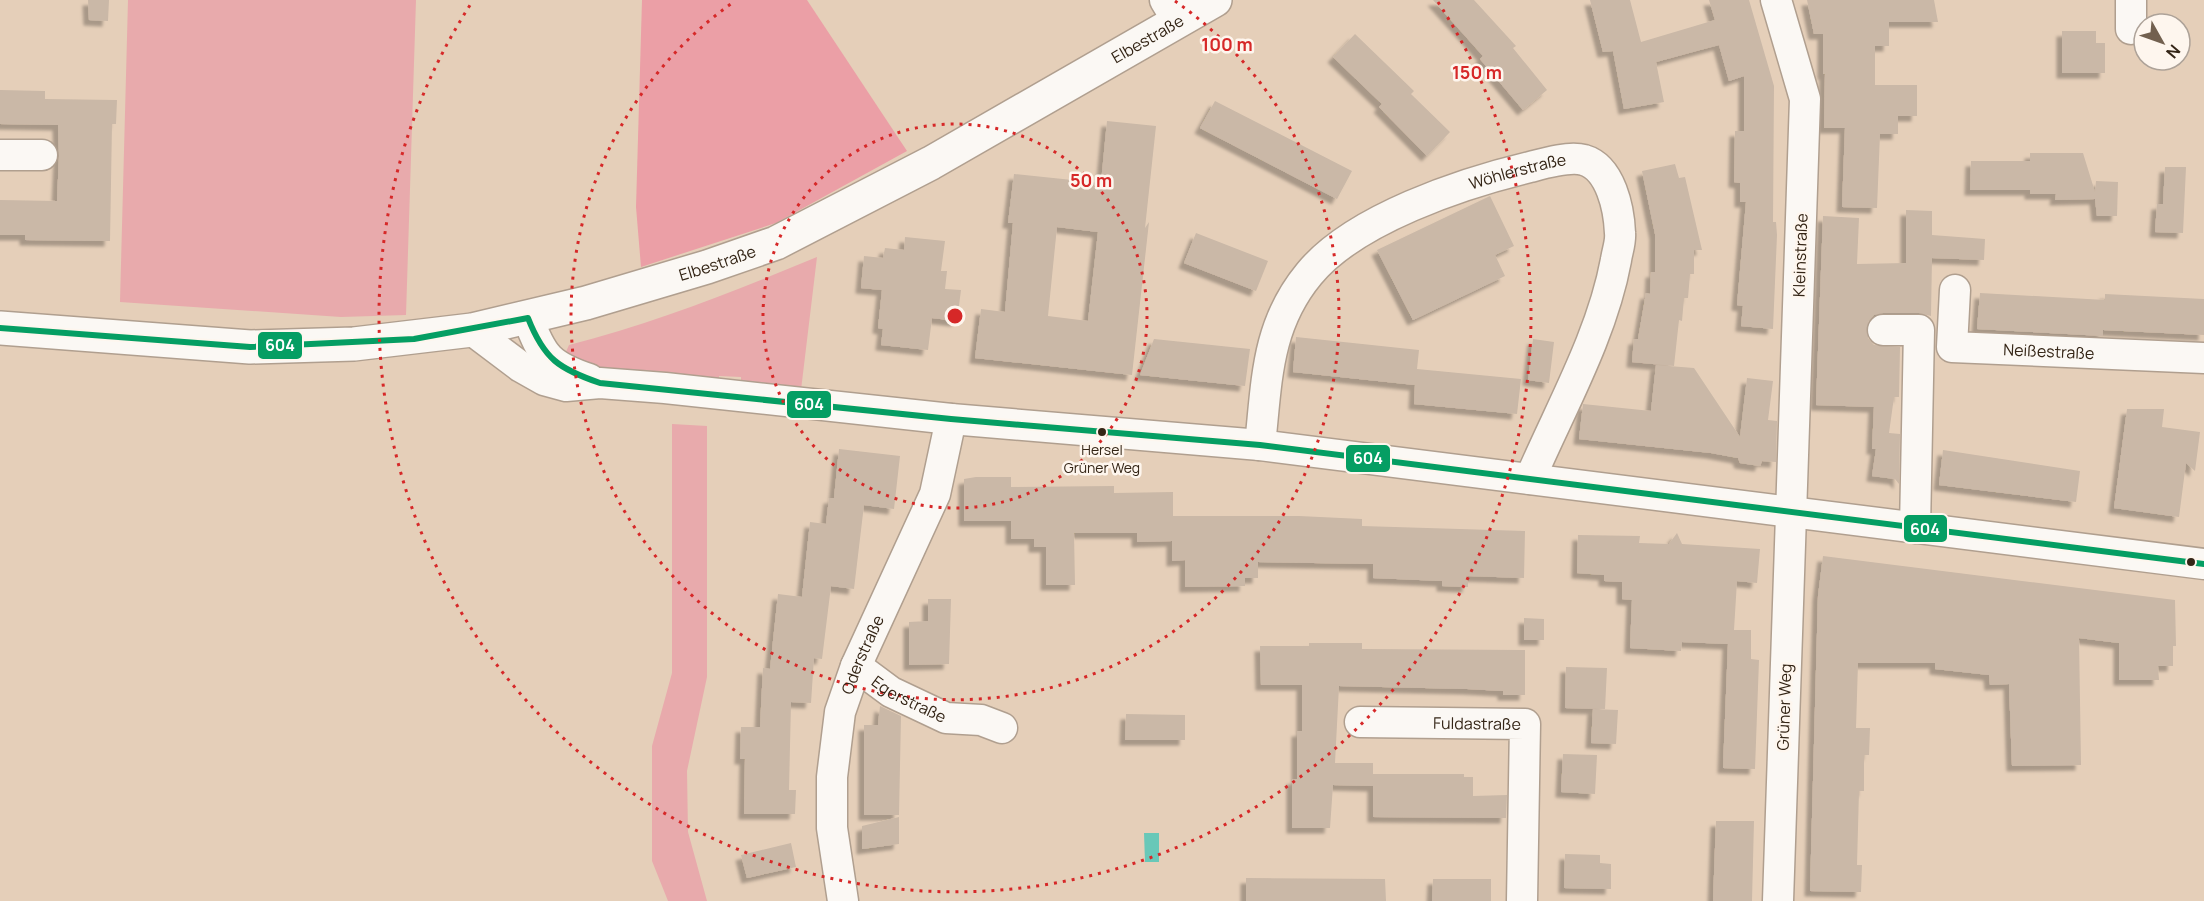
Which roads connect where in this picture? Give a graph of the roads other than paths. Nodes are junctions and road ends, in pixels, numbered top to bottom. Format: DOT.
graph roads {
  1 [pos="1215,0"];
  2 [pos="1776,0"];
  3 [pos="2131,0"];
  4 [pos="1171,10"];
  5 [pos="2131,29"];
  6 [pos="0,155"];
  7 [pos="42,155"];
  8 [pos="1955,290"];
  9 [pos="528,318"];
  10 [pos="0,328"];
  11 [pos="472,330"];
  12 [pos="1883,330"];
  13 [pos="2204,358"];
  14 [pos="600,383"];
  15 [pos="951,418"];
  16 [pos="1260,445"];
  17 [pos="1530,479"];
  18 [pos="1789,514"];
  19 [pos="1915,528"];
  20 [pos="2204,564"];
  21 [pos="856,666"];
  22 [pos="1360,722"];
  23 [pos="1002,728"];
  24 [pos="843,901"];
  25 [pos="1522,901"];
  26 [pos="1778,901"];
  1 -- 4 [label="main road, Elbestraße"];
  2 -- 18 [label="street, Kleinstraße"];
  3 -- 5 [label="street"];
  4 -- 9 [label="main road, Elbestraße"];
  6 -- 7 [label="street"];
  8 -- 13 [label="street, Neißestraße"];
  9 -- 11 [label="main road, Elbestraße"];
  9 -- 14 [label="street"];
  10 -- 11 [label="main road, Elbestraße"];
  11 -- 14 [label="street"];
  12 -- 19 [label="street"];
  14 -- 15 [label="street"];
  15 -- 16 [label="street"];
  15 -- 21 [label="street, Oderstraße"];
  16 -- 17 [label="street"];
  16 -- 17 [label="street, Wöhlerstraße"];
  17 -- 18 [label="street"];
  18 -- 19 [label="street"];
  18 -- 26 [label="street, Grüner Weg"];
  19 -- 20 [label="street"];
  21 -- 23 [label="street, Egerstraße"];
  21 -- 24 [label="street, Oderstraße"];
  22 -- 25 [label="street, Fuldastraße"];
}
